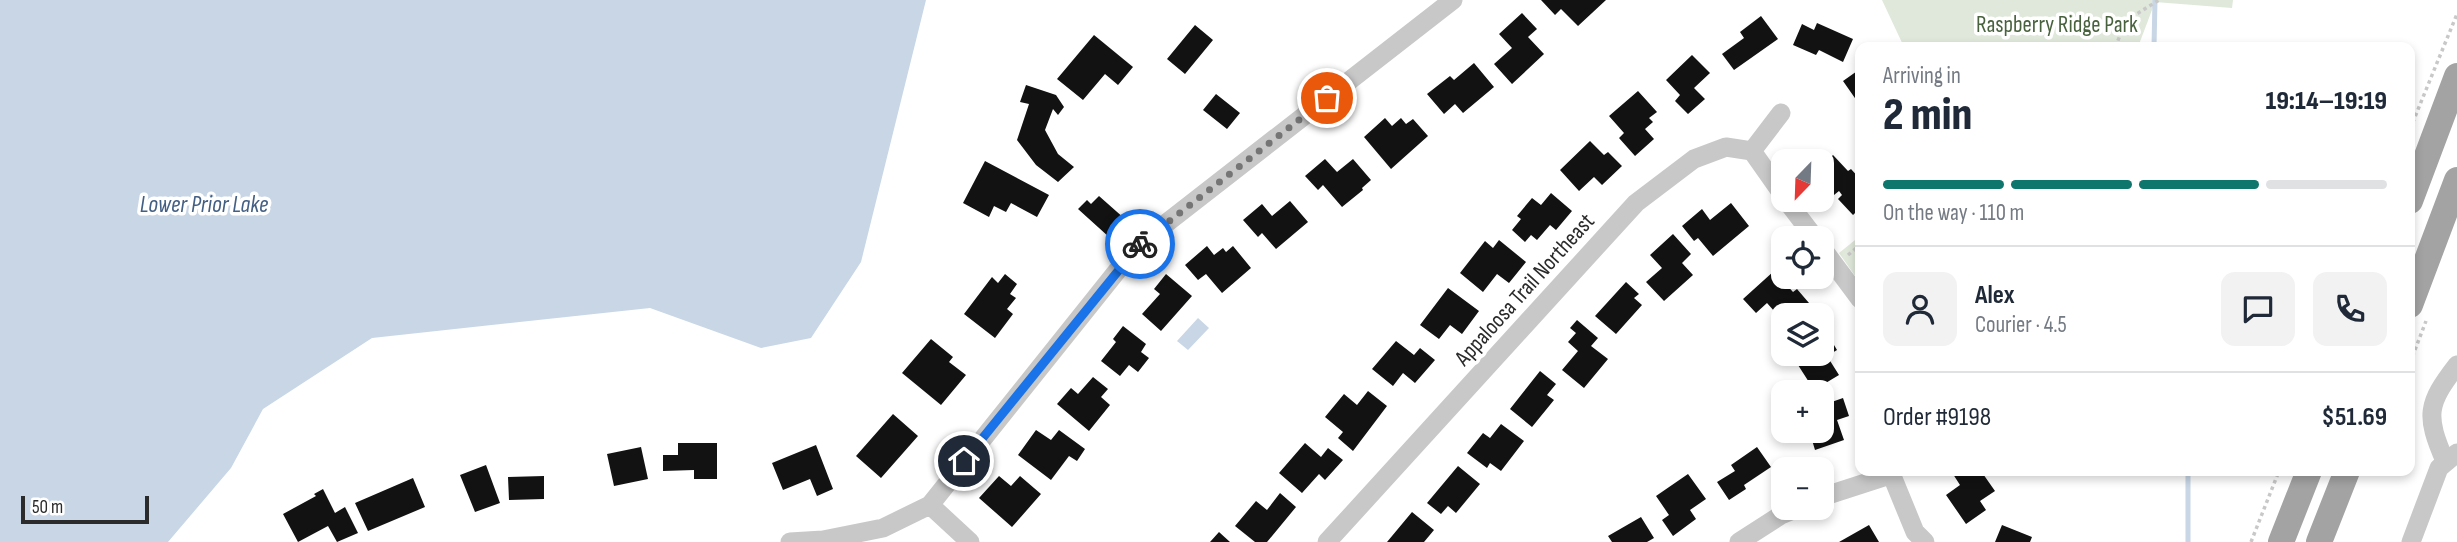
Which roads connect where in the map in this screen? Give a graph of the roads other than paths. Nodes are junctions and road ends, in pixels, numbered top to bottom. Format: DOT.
graph roads {
  1 [pos="1453,0"];
  2 [pos="2457,76"];
  3 [pos="1782,113"];
  4 [pos="1752,150"];
  5 [pos="1771,178"];
  6 [pos="2457,180"];
  7 [pos="2415,188"];
  8 [pos="1795,212"];
  9 [pos="1806,226"];
  10 [pos="1834,264"];
  11 [pos="1855,292"];
  12 [pos="2415,292"];
  13 [pos="2457,365"];
  14 [pos="2451,457"];
  15 [pos="1881,476"];
  16 [pos="1891,476"];
  17 [pos="2307,476"];
  18 [pos="2345,476"];
  19 [pos="1834,492"];
  20 [pos="930,505"];
  21 [pos="1773,520"];
  22 [pos="790,542"];
  23 [pos="970,542"];
  24 [pos="1327,542"];
  25 [pos="1739,542"];
  26 [pos="1925,542"];
  27 [pos="2281,542"];
  28 [pos="2319,542"];
  29 [pos="2411,542"];
  1 -- 20 [label="street"];
  2 -- 7 [label="main road"];
  3 -- 4 [label="street"];
  4 -- 5 [label="street"];
  4 -- 24 [label="street, Appaloosa Trail Northeast"];
  6 -- 12 [label="main road"];
  8 -- 9 [label="street"];
  10 -- 11 [label="street"];
  13 -- 14 [label="street"];
  14 -- 29 [label="street"];
  15 -- 19 [label="street"];
  16 -- 26 [label="street"];
  17 -- 27 [label="main road"];
  18 -- 28 [label="main road"];
  20 -- 22 [label="street"];
  20 -- 23 [label="street"];
  21 -- 25 [label="street"];
}
